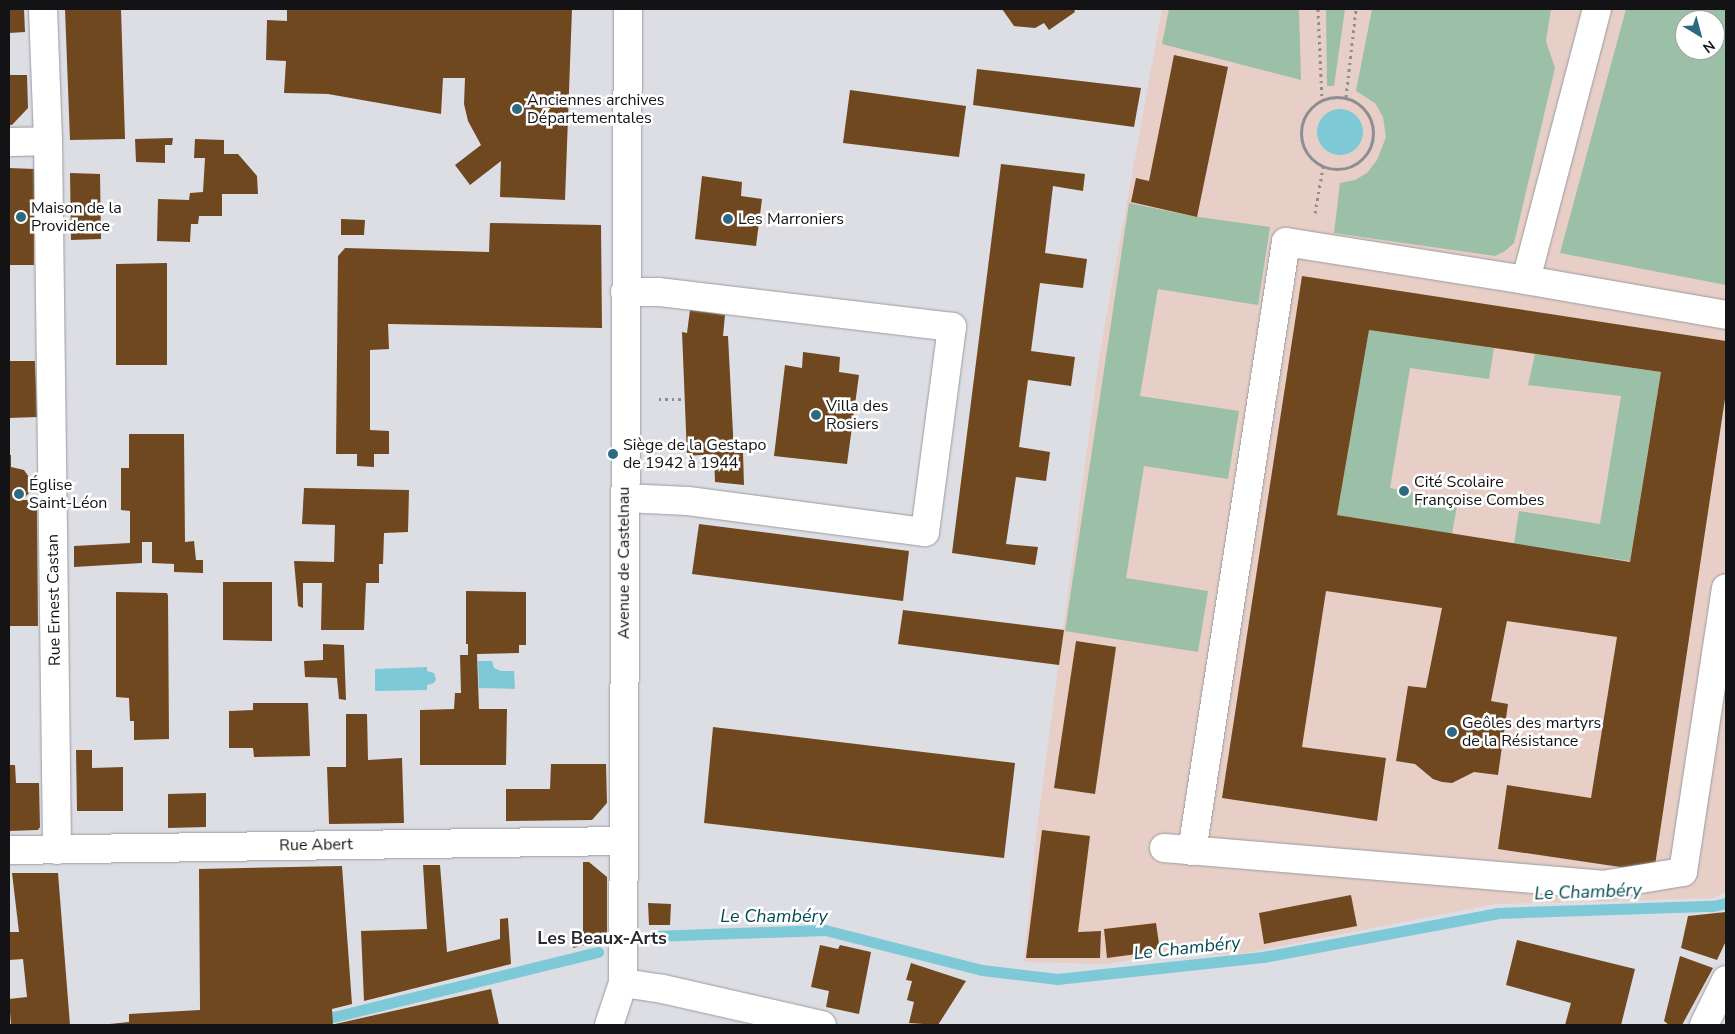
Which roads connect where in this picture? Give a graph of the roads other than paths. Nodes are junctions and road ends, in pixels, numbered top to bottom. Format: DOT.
graph roads {
  1 [pos="43,9"];
  2 [pos="628,9"];
  3 [pos="1597,9"];
  4 [pos="48,141"];
  5 [pos="9,142"];
  6 [pos="1526,280"];
  7 [pos="625,292"];
  8 [pos="1726,315"];
  9 [pos="624,498"];
  10 [pos="1726,588"];
  11 [pos="623,841"];
  12 [pos="1164,848"];
  13 [pos="9,850"];
  14 [pos="57,850"];
  15 [pos="1192,851"];
  16 [pos="1726,980"];
  17 [pos="623,984"];
  18 [pos="609,1025"];
  19 [pos="822,1025"];
  20 [pos="1704,1025"];
  1 -- 4 [label="street, Rue Ernest Castan"];
  2 -- 7 [label="street, Avenue de Castelnau"];
  3 -- 6 [label="street"];
  4 -- 5 [label="street"];
  4 -- 14 [label="street, Rue Ernest Castan"];
  6 -- 8 [label="street"];
  6 -- 15 [label="street"];
  7 -- 9 [label="street, Avenue de Castelnau"];
  7 -- 9 [label="street"];
  9 -- 11 [label="street, Avenue de Castelnau"];
  10 -- 15 [label="street"];
  11 -- 14 [label="street, Rue Abert"];
  11 -- 17 [label="street, Avenue de Castelnau"];
  12 -- 15 [label="street"];
  13 -- 14 [label="street, Rue Abert"];
  16 -- 20 [label="street"];
  17 -- 18 [label="street, Avenue de Castelnau"];
  17 -- 19 [label="street"];
}
